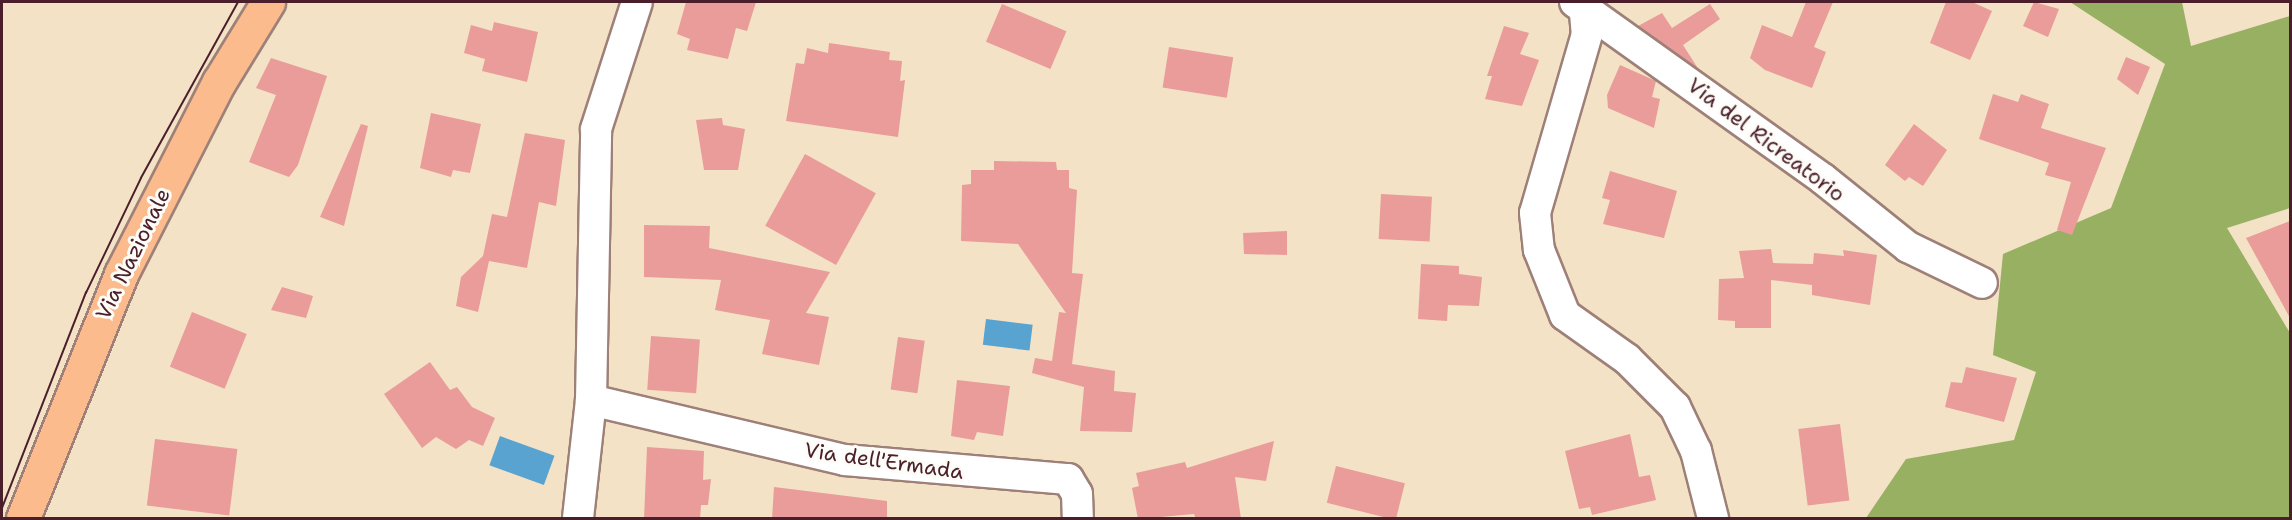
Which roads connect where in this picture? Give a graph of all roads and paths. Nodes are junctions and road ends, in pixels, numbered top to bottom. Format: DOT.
graph roads {
  1 [pos="268,2"];
  2 [pos="637,2"];
  3 [pos="1581,3"];
  4 [pos="1982,283"];
  5 [pos="591,400"];
  6 [pos="23,519"];
  7 [pos="578,519"];
  8 [pos="1078,519"];
  9 [pos="1713,519"];
  1 -- 6 [label="main road, Via Nazionale"];
  2 -- 5 [label="street"];
  3 -- 4 [label="street, Via del Ricreatorio"];
  3 -- 9 [label="street, Via del Ricreatorio"];
  5 -- 7 [label="street"];
  5 -- 8 [label="street, Via dell'Ermada"];
}
